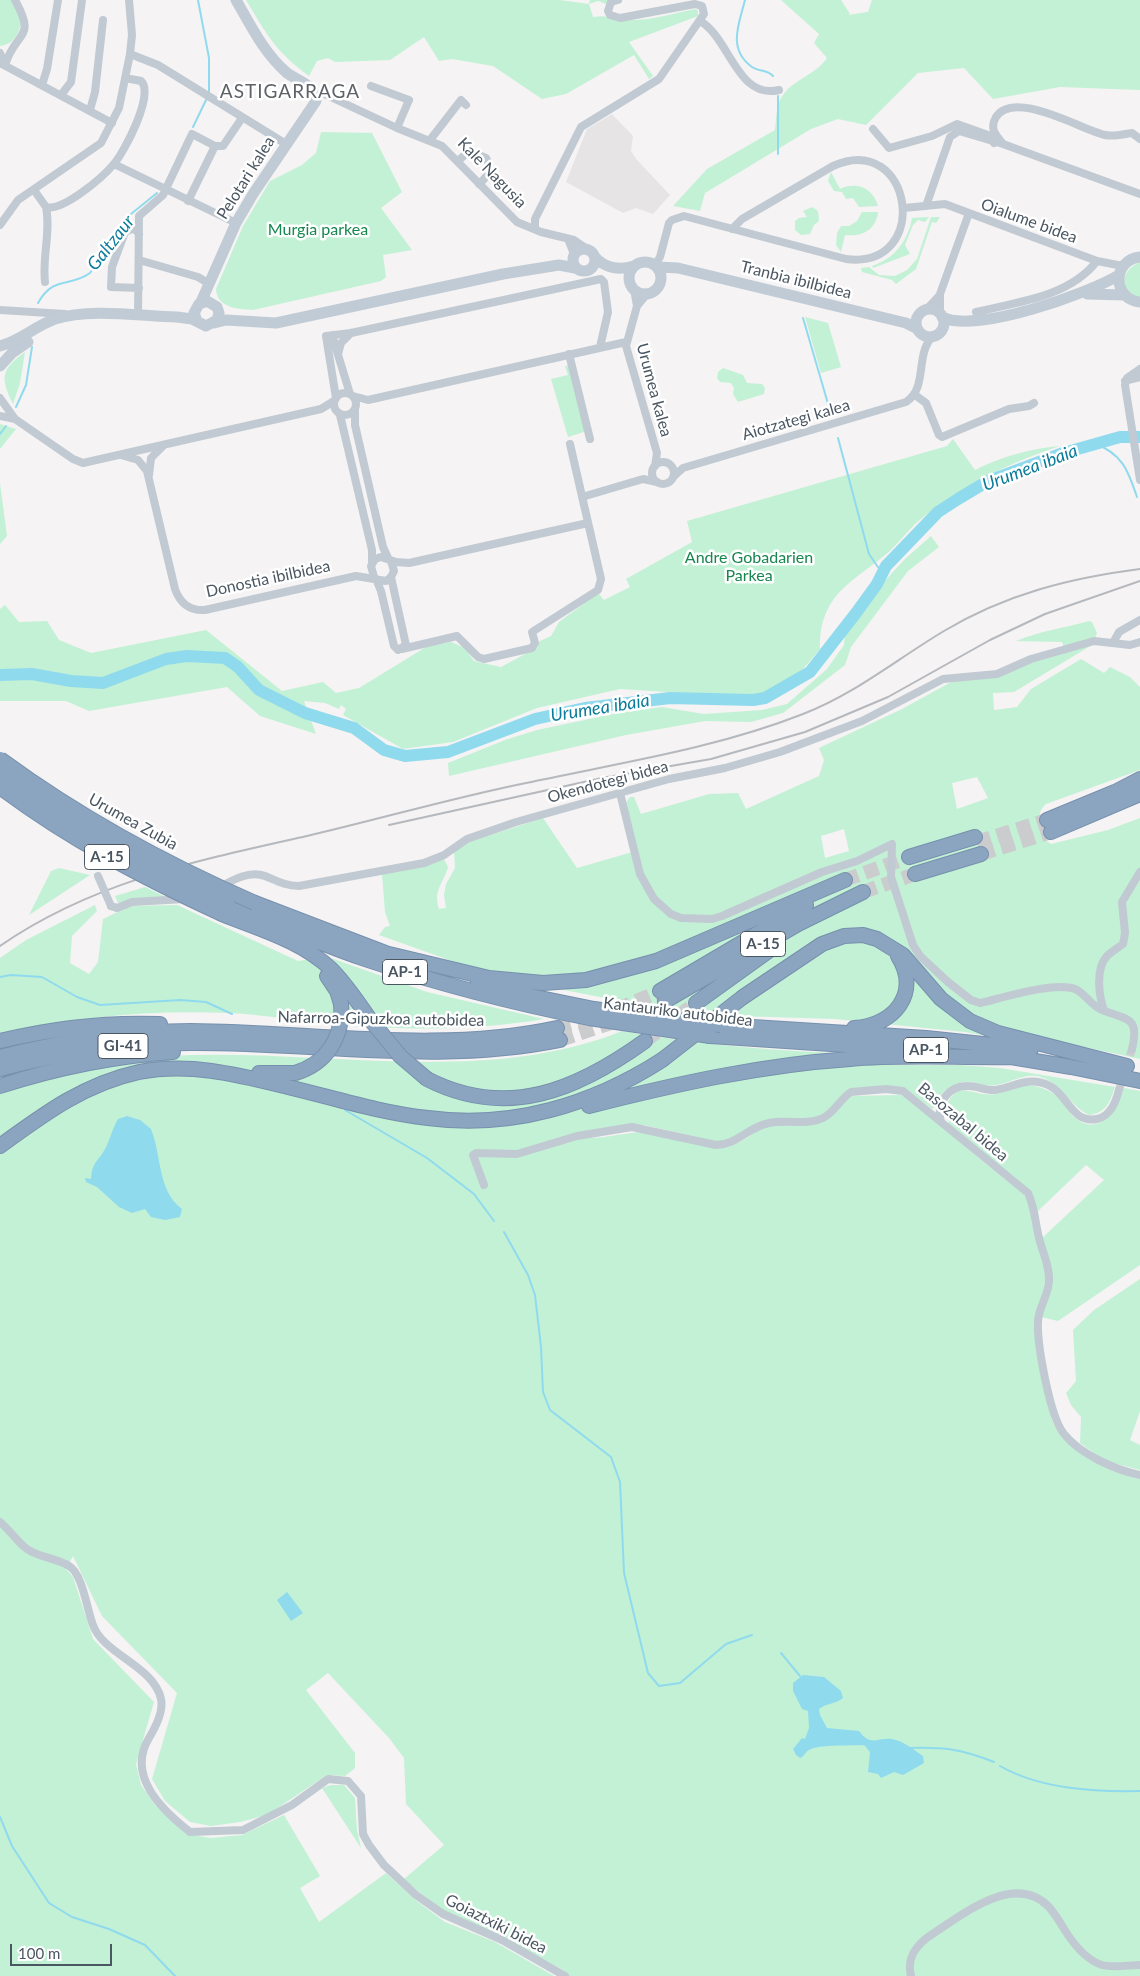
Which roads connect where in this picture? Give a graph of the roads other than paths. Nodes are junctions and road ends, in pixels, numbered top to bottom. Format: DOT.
graph roads {
  1 [pos="15,0"];
  2 [pos="58,0"];
  3 [pos="82,0"];
  4 [pos="129,0"];
  5 [pos="236,0"];
  6 [pos="618,0"];
  7 [pos="102,20"];
  8 [pos="700,21"];
  9 [pos="0,53"];
  10 [pos="130,54"];
  11 [pos="3,64"];
  12 [pos="125,78"];
  13 [pos="42,85"];
  14 [pos="371,86"];
  15 [pos="779,90"];
  16 [pos="315,94"];
  17 [pos="61,95"];
  18 [pos="466,105"];
  19 [pos="90,110"];
  20 [pos="242,118"];
  21 [pos="112,123"];
  22 [pos="397,128"];
  23 [pos="873,129"];
  24 [pos="1140,139"];
  25 [pos="430,140"];
  26 [pos="994,143"];
  27 [pos="286,144"];
  28 [pos="1003,144"];
  29 [pos="215,146"];
  30 [pos="458,161"];
  31 [pos="114,164"];
  32 [pos="479,184"];
  33 [pos="166,188"];
  34 [pos="34,190"];
  35 [pos="1140,194"];
  36 [pos="188,200"];
  37 [pos="926,206"];
  38 [pos="46,207"];
  39 [pos="904,208"];
  40 [pos="969,213"];
  41 [pos="236,223"];
  42 [pos="0,225"];
  43 [pos="535,228"];
  44 [pos="732,229"];
  45 [pos="139,234"];
  46 [pos="568,239"];
  47 [pos="592,254"];
  48 [pos="1139,256"];
  49 [pos="139,260"];
  50 [pos="574,260"];
  51 [pos="1097,261"];
  52 [pos="605,265"];
  53 [pos="634,266"];
  54 [pos="656,266"];
  55 [pos="618,268"];
  56 [pos="678,268"];
  57 [pos="592,269"];
  58 [pos="1121,270"];
  59 [pos="662,279"];
  60 [pos="45,282"];
  61 [pos="208,283"];
  62 [pos="632,285"];
  63 [pos="139,288"];
  64 [pos="647,294"];
  65 [pos="940,294"];
  66 [pos="1078,294"];
  67 [pos="1124,295"];
  68 [pos="1139,303"];
  69 [pos="198,305"];
  70 [pos="216,306"];
  71 [pos="637,306"];
  72 [pos="0,310"];
  73 [pos="927,310"];
  74 [pos="36,311"];
  75 [pos="976,312"];
  76 [pos="85,314"];
  77 [pos="941,315"];
  78 [pos="50,316"];
  79 [pos="138,316"];
  80 [pos="177,317"];
  81 [pos="197,321"];
  82 [pos="283,322"];
  83 [pos="959,322"];
  84 [pos="214,323"];
  85 [pos="41,330"];
  86 [pos="942,330"];
  87 [pos="920,332"];
  88 [pos="351,333"];
  89 [pos="332,335"];
  90 [pos="626,342"];
  91 [pos="0,346"];
  92 [pos="600,347"];
  93 [pos="569,354"];
  94 [pos="338,357"];
  95 [pos="0,366"];
  96 [pos="1140,369"];
  97 [pos="1140,377"];
  98 [pos="1125,381"];
  99 [pos="351,395"];
  100 [pos="915,395"];
  101 [pos="0,398"];
  102 [pos="335,400"];
  103 [pos="368,400"];
  104 [pos="1034,403"];
  105 [pos="355,410"];
  106 [pos="340,415"];
  107 [pos="0,416"];
  108 [pos="15,419"];
  109 [pos="590,439"];
  110 [pos="570,444"];
  111 [pos="164,445"];
  112 [pos="657,453"];
  113 [pos="121,455"];
  114 [pos="668,464"];
  115 [pos="654,468"];
  116 [pos="683,468"];
  117 [pos="149,475"];
  118 [pos="674,476"];
  119 [pos="643,480"];
  120 [pos="1140,480"];
  121 [pos="657,482"];
  122 [pos="582,497"];
  123 [pos="588,523"];
  124 [pos="390,559"];
  125 [pos="372,562"];
  126 [pos="410,563"];
  127 [pos="392,576"];
  128 [pos="375,578"];
  129 [pos="1140,620"];
  130 [pos="1140,642"];
  131 [pos="1113,643"];
  132 [pos="402,649"];
  133 [pos="0,759"];
  134 [pos="0,775"];
  135 [pos="1137,786"];
  136 [pos="0,787"];
  137 [pos="620,792"];
  138 [pos="1047,822"];
  139 [pos="977,844"];
  140 [pos="912,864"];
  141 [pos="1140,872"];
  142 [pos="98,876"];
  143 [pos="225,909"];
  144 [pos="245,924"];
  145 [pos="890,945"];
  146 [pos="389,954"];
  147 [pos="696,1003"];
  148 [pos="1104,1011"];
  149 [pos="592,1014"];
  150 [pos="796,1031"];
  151 [pos="234,1032"];
  152 [pos="0,1041"];
  153 [pos="645,1041"];
  154 [pos="249,1044"];
  155 [pos="1132,1049"];
  156 [pos="0,1057"];
  157 [pos="1013,1057"];
  158 [pos="1134,1068"];
  159 [pos="0,1069"];
  160 [pos="232,1073"];
  161 [pos="1140,1081"];
  162 [pos="0,1086"];
  163 [pos="1119,1090"];
  164 [pos="542,1113"];
  165 [pos="941,1122"];
  166 [pos="0,1146"];
  167 [pos="484,1185"];
  168 [pos="1140,1475"];
  169 [pos="0,1522"];
  170 [pos="1140,1965"];
  171 [pos="565,1976"];
  172 [pos="911,1976"];
  1 -- 11 [label="street"];
  2 -- 13 [label="street"];
  3 -- 17 [label="street"];
  4 -- 10 [label="street"];
  5 -- 16 [label="main road, Kale Nagusia"];
  6 -- 8 [label="street"];
  7 -- 19 [label="street"];
  8 -- 15 [label="street"];
  8 -- 43 [label="street"];
  9 -- 11 [label="street"];
  10 -- 12 [label="street"];
  10 -- 20 [label="street"];
  11 -- 13 [label="street"];
  12 -- 21 [label="street"];
  12 -- 31 [label="street"];
  13 -- 17 [label="street"];
  14 -- 22 [label="street"];
  16 -- 22 [label="street, Kale Nagusia"];
  16 -- 27 [label="main road, Pelotari kalea"];
  17 -- 19 [label="street"];
  18 -- 25 [label="street"];
  19 -- 21 [label="street"];
  20 -- 27 [label="street"];
  20 -- 29 [label="street"];
  21 -- 34 [label="street"];
  22 -- 25 [label="street, Kale Nagusia"];
  23 -- 26 [label="street"];
  24 -- 28 [label="street"];
  25 -- 30 [label="street, Kale Nagusia"];
  26 -- 28 [label="street"];
  26 -- 37 [label="street"];
  27 -- 41 [label="main road, Pelotari kalea"];
  28 -- 35 [label="street"];
  29 -- 33 [label="street"];
  29 -- 36 [label="street"];
  30 -- 32 [label="street, Kale Nagusia"];
  30 -- 32 [label="street"];
  31 -- 33 [label="street"];
  31 -- 38 [label="street"];
  32 -- 43 [label="street, Kale Nagusia"];
  33 -- 36 [label="street"];
  33 -- 45 [label="street"];
  34 -- 38 [label="street"];
  34 -- 42 [label="street"];
  36 -- 41 [label="street"];
  37 -- 39 [label="street, Oialume bidea"];
  37 -- 40 [label="street, Oialume bidea"];
  38 -- 60 [label="street"];
  39 -- 44 [label="street"];
  39 -- 44 [label="street"];
  40 -- 51 [label="street, Oialume bidea"];
  40 -- 65 [label="street"];
  41 -- 61 [label="main road, Pelotari kalea"];
  43 -- 46 [label="street, Kale Nagusia"];
  44 -- 54 [label="street"];
  45 -- 49 [label="street"];
  45 -- 63 [label="street"];
  46 -- 47 [label="street, Kale Nagusia"];
  46 -- 50 [label="street"];
  47 -- 50 [label="main road"];
  47 -- 52 [label="main road"];
  47 -- 57 [label="main road"];
  48 -- 58 [label="main road"];
  49 -- 61 [label="street"];
  49 -- 63 [label="street"];
  50 -- 57 [label="main road"];
  50 -- 82 [label="main road"];
  51 -- 58 [label="street, Oialume bidea"];
  51 -- 75 [label="street"];
  52 -- 55 [label="main road"];
  52 -- 57 [label="main road"];
  53 -- 54 [label="main road"];
  53 -- 55 [label="main road"];
  53 -- 62 [label="main road"];
  54 -- 56 [label="main road, Tranbia ibilbidea"];
  54 -- 59 [label="main road"];
  55 -- 62 [label="main road"];
  56 -- 59 [label="main road"];
  56 -- 87 [label="main road, Tranbia ibilbidea"];
  58 -- 66 [label="main road"];
  58 -- 67 [label="main road"];
  59 -- 64 [label="main road"];
  61 -- 69 [label="main road, Pelotari kalea"];
  61 -- 70 [label="main road"];
  62 -- 64 [label="main road"];
  62 -- 71 [label="street, Urumea kalea"];
  63 -- 79 [label="street"];
  64 -- 71 [label="street, Urumea kalea"];
  65 -- 73 [label="street"];
  65 -- 77 [label="street"];
  66 -- 67 [label="main road"];
  66 -- 83 [label="main road"];
  67 -- 68 [label="main road"];
  69 -- 70 [label="main road"];
  69 -- 80 [label="main road"];
  69 -- 81 [label="main road"];
  70 -- 82 [label="main road"];
  70 -- 84 [label="main road"];
  71 -- 90 [label="street, Urumea kalea"];
  72 -- 74 [label="street"];
  73 -- 77 [label="main road"];
  73 -- 87 [label="main road"];
  74 -- 78 [label="street"];
  74 -- 85 [label="street"];
  76 -- 78 [label="main road"];
  76 -- 79 [label="main road"];
  76 -- 85 [label="main road"];
  77 -- 83 [label="main road"];
  77 -- 86 [label="main road"];
  78 -- 85 [label="main road"];
  79 -- 80 [label="main road"];
  80 -- 81 [label="main road"];
  81 -- 84 [label="main road"];
  82 -- 84 [label="main road"];
  83 -- 86 [label="main road"];
  85 -- 91 [label="main road"];
  85 -- 95 [label="main road"];
  86 -- 87 [label="main road"];
  87 -- 100 [label="street"];
  88 -- 89 [label="street"];
  88 -- 92 [label="street"];
  88 -- 94 [label="street"];
  89 -- 94 [label="street"];
  89 -- 102 [label="street"];
  90 -- 92 [label="street"];
  90 -- 112 [label="street, Urumea kalea"];
  92 -- 93 [label="street"];
  93 -- 103 [label="street"];
  93 -- 109 [label="street"];
  94 -- 99 [label="street"];
  96 -- 98 [label="street"];
  97 -- 98 [label="street"];
  98 -- 120 [label="street"];
  99 -- 102 [label="street"];
  99 -- 103 [label="street"];
  99 -- 105 [label="street"];
  100 -- 104 [label="street"];
  100 -- 116 [label="street, Aiotzategi kalea"];
  101 -- 108 [label="street"];
  102 -- 106 [label="street"];
  102 -- 111 [label="street"];
  103 -- 105 [label="street"];
  105 -- 106 [label="street"];
  105 -- 124 [label="street"];
  106 -- 125 [label="street"];
  107 -- 108 [label="street"];
  108 -- 113 [label="street"];
  110 -- 122 [label="street"];
  111 -- 113 [label="street"];
  111 -- 117 [label="street"];
  112 -- 114 [label="street, Urumea kalea"];
  112 -- 115 [label="street, Urumea kalea"];
  113 -- 117 [label="street"];
  114 -- 115 [label="street"];
  114 -- 116 [label="street, Aiotzategi kalea"];
  114 -- 118 [label="street"];
  115 -- 119 [label="street"];
  115 -- 121 [label="street"];
  116 -- 118 [label="street, Aiotzategi kalea"];
  117 -- 128 [label="street, Donostia ibilbidea"];
  118 -- 121 [label="street"];
  119 -- 121 [label="street"];
  119 -- 122 [label="street"];
  122 -- 123 [label="street"];
  123 -- 126 [label="street"];
  123 -- 132 [label="street"];
  124 -- 125 [label="street"];
  124 -- 126 [label="street"];
  124 -- 127 [label="street"];
  125 -- 128 [label="street"];
  126 -- 127 [label="street"];
  127 -- 128 [label="street"];
  127 -- 132 [label="street"];
  128 -- 132 [label="street"];
  129 -- 131 [label="street"];
  130 -- 131 [label="street, Okendotegi bidea"];
  131 -- 137 [label="street, Okendotegi bidea"];
  133 -- 146 [label="highway, Urumea Zubia / AP-1, bridge"];
  134 -- 143 [label="highway, Urumea Zubia / AP-1, bridge"];
  135 -- 138 [label="highway"];
  136 -- 143 [label="highway, A-15, bridge"];
  137 -- 142 [label="street, Okendotegi bidea, bridge"];
  137 -- 148 [label="street"];
  139 -- 140 [label="highway"];
  141 -- 148 [label="street"];
  143 -- 144 [label="highway"];
  143 -- 149 [label="highway, Kantauriko autobidea / AP-1"];
  144 -- 153 [label="highway, bridge"];
  144 -- 160 [label="highway, bridge"];
  145 -- 150 [label="highway"];
  145 -- 158 [label="highway"];
  145 -- 164 [label="highway, bridge"];
  146 -- 147 [label="highway, A-15"];
  146 -- 149 [label="highway, Kantauriko autobidea / AP-1"];
  148 -- 155 [label="street"];
  149 -- 150 [label="highway, Kantauriko autobidea / AP-1, bridge"];
  149 -- 157 [label="highway, Kantauriko autobidea / AP-1, bridge"];
  150 -- 158 [label="highway, Kantauriko autobidea / AP-1"];
  151 -- 152 [label="highway"];
  151 -- 154 [label="highway, Nafarroa-Gipuzkoa autobidea"];
  151 -- 156 [label="highway, GI-41"];
  154 -- 159 [label="highway, GI-41"];
  154 -- 162 [label="highway"];
  157 -- 161 [label="highway, Kantauriko autobidea / AP-1"];
  157 -- 164 [label="highway"];
  160 -- 164 [label="highway"];
  160 -- 166 [label="highway"];
  163 -- 165 [label="street"];
  165 -- 167 [label="street, Basozabal bidea"];
  165 -- 168 [label="street, Basozabal bidea"];
  169 -- 171 [label="street, Goiaztxiki bidea"];
  170 -- 172 [label="street"];
}
